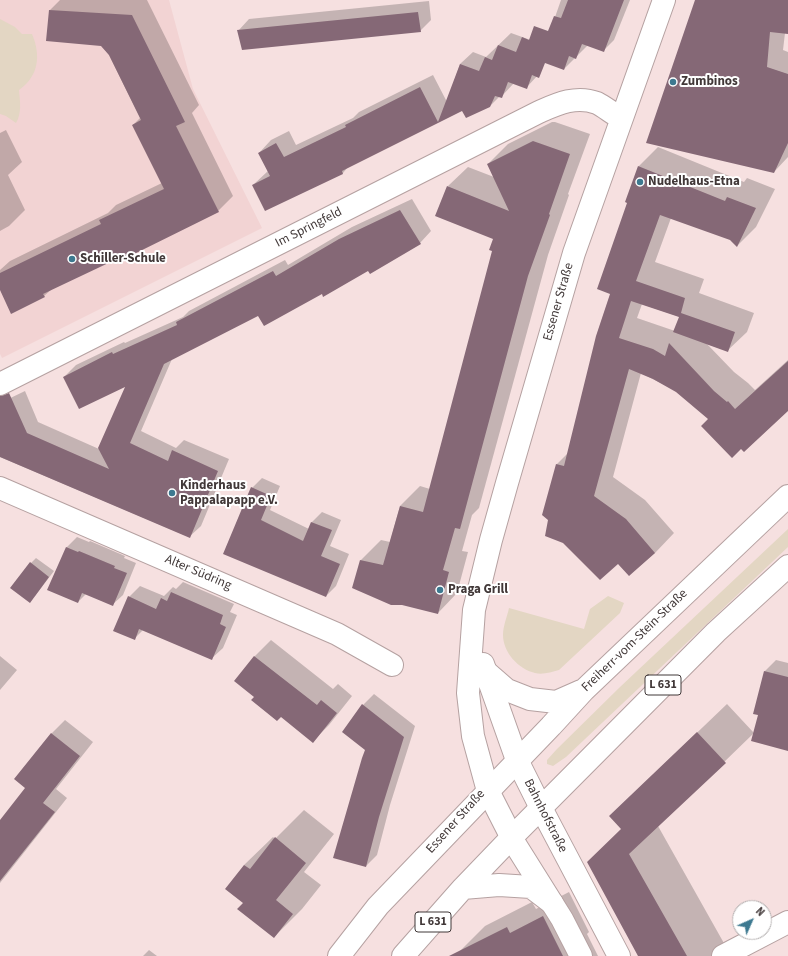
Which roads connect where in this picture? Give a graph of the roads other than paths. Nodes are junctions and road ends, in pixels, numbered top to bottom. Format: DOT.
graph roads {
  1 [pos="664,0"];
  2 [pos="621,118"];
  3 [pos="0,384"];
  4 [pos="0,488"];
  5 [pos="788,496"];
  6 [pos="788,566"];
  7 [pos="474,610"];
  8 [pos="392,665"];
  9 [pos="484,670"];
  10 [pos="584,690"];
  11 [pos="517,760"];
  12 [pos="488,791"];
  13 [pos="540,808"];
  14 [pos="514,840"];
  15 [pos="463,888"];
  16 [pos="552,903"];
  17 [pos="788,922"];
  18 [pos="339,956"];
  19 [pos="403,956"];
  20 [pos="581,956"];
  21 [pos="619,956"];
  22 [pos="723,956"];
  1 -- 2 [label="street, Essener Straße"];
  2 -- 3 [label="street, Im Springfeld"];
  2 -- 7 [label="street, Essener Straße"];
  4 -- 8 [label="street, Alter Südring"];
  5 -- 10 [label="street, Freiherr-vom-Stein-Straße"];
  6 -- 13 [label="street, L 631"];
  7 -- 9 [label="street, Essener Straße"];
  7 -- 12 [label="street, Essener Straße"];
  9 -- 10 [label="street"];
  9 -- 11 [label="street, Bahnhofstraße"];
  10 -- 11 [label="street, Freiherr-vom-Stein-Straße"];
  11 -- 12 [label="street, Freiherr-vom-Stein-Straße"];
  11 -- 13 [label="street, Bahnhofstraße"];
  12 -- 14 [label="street"];
  12 -- 18 [label="street, Essener Straße"];
  13 -- 14 [label="street, L 631"];
  13 -- 21 [label="street, Bahnhofstraße"];
  14 -- 15 [label="street, L 631"];
  14 -- 16 [label="street"];
  15 -- 16 [label="street"];
  15 -- 19 [label="street, L 631"];
  16 -- 20 [label="street"];
  17 -- 22 [label="street"];
}
